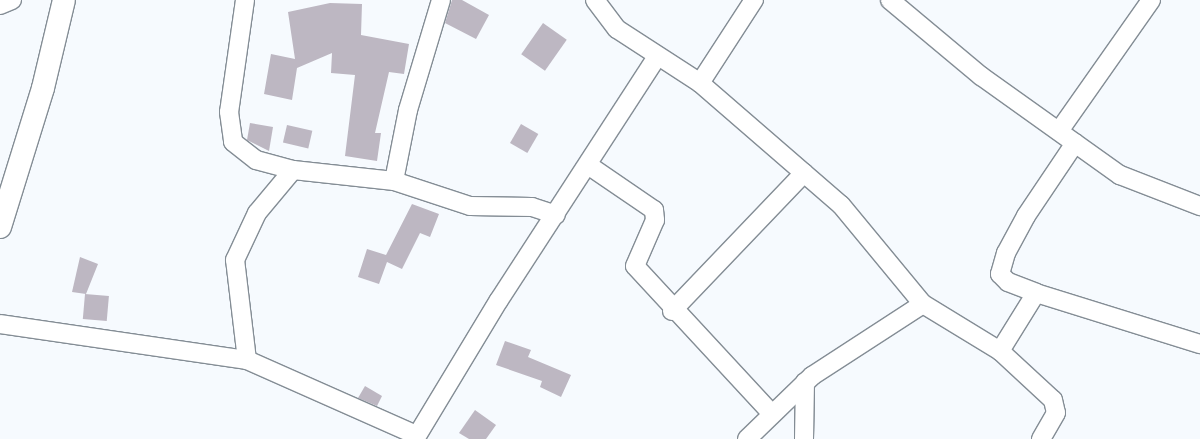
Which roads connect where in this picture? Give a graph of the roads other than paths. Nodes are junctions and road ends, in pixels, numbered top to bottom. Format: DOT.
graph roads {
  1 [pos="12,0"];
  2 [pos="64,0"];
  3 [pos="245,0"];
  4 [pos="441,0"];
  5 [pos="595,0"];
  6 [pos="754,0"];
  7 [pos="890,0"];
  8 [pos="1151,0"];
  9 [pos="0,6"];
  10 [pos="658,58"];
  11 [pos="700,83"];
  12 [pos="1059,131"];
  13 [pos="1075,143"];
  14 [pos="588,165"];
  15 [pos="294,170"];
  16 [pos="804,173"];
  17 [pos="394,181"];
  18 [pos="1200,206"];
  19 [pos="556,215"];
  20 [pos="0,227"];
  21 [pos="1036,293"];
  22 [pos="923,304"];
  23 [pos="672,311"];
  24 [pos="0,324"];
  25 [pos="1200,344"];
  26 [pos="1000,351"];
  27 [pos="247,360"];
  28 [pos="805,382"];
  29 [pos="771,413"];
  30 [pos="415,437"];
  31 [pos="747,439"];
  32 [pos="804,439"];
  33 [pos="1041,439"];
  1 -- 9 [label="street"];
  2 -- 20 [label="street"];
  3 -- 15 [label="street"];
  4 -- 17 [label="street"];
  5 -- 10 [label="street"];
  6 -- 11 [label="street"];
  7 -- 12 [label="street"];
  8 -- 12 [label="street"];
  10 -- 11 [label="street"];
  10 -- 14 [label="street"];
  11 -- 16 [label="street"];
  12 -- 13 [label="street"];
  13 -- 18 [label="street"];
  13 -- 21 [label="street"];
  14 -- 19 [label="street"];
  14 -- 23 [label="street"];
  15 -- 17 [label="street"];
  15 -- 27 [label="street"];
  16 -- 22 [label="street"];
  16 -- 23 [label="street"];
  17 -- 19 [label="street"];
  19 -- 30 [label="street"];
  21 -- 25 [label="street"];
  21 -- 26 [label="street"];
  22 -- 26 [label="street"];
  22 -- 28 [label="street"];
  23 -- 29 [label="street"];
  24 -- 27 [label="street"];
  26 -- 33 [label="street"];
  27 -- 30 [label="street"];
  28 -- 29 [label="street"];
  28 -- 32 [label="street"];
  29 -- 31 [label="street"];
}
